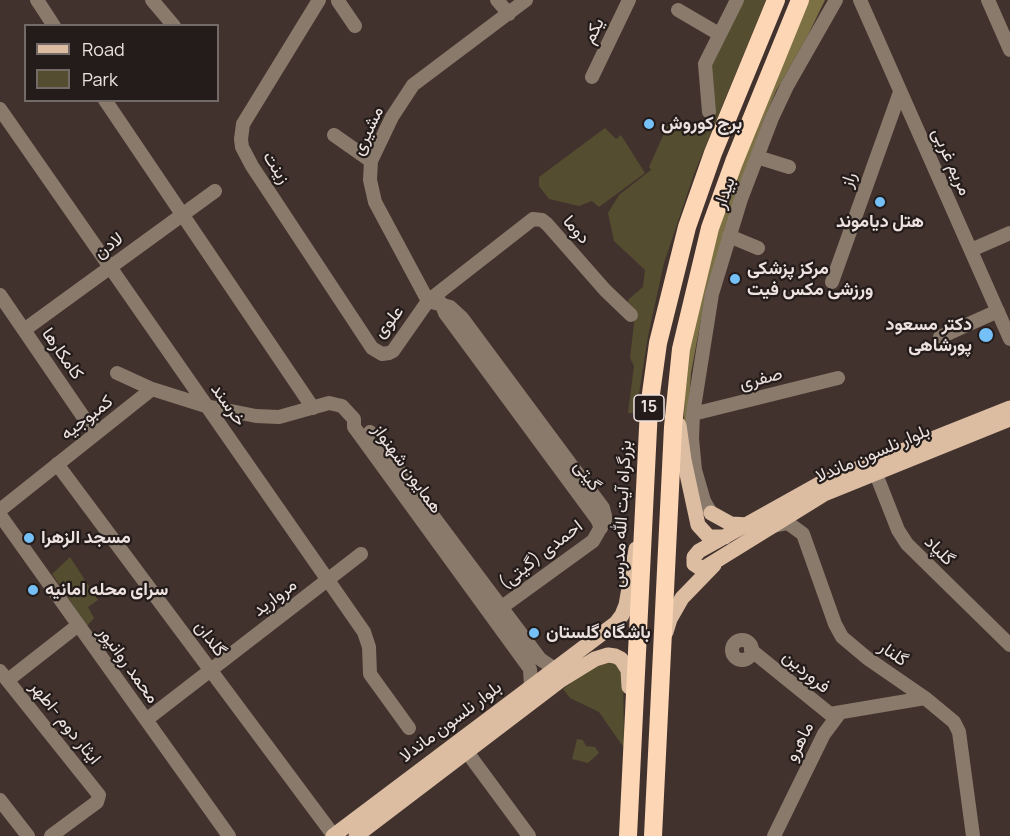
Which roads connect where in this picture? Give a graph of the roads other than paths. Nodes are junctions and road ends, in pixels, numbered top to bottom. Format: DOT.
graph roads {
  1 [pos="37,0"];
  2 [pos="152,0"];
  3 [pos="319,0"];
  4 [pos="335,0"];
  5 [pos="497,0"];
  6 [pos="526,0"];
  7 [pos="629,0"];
  8 [pos="737,0"];
  9 [pos="776,0"];
  10 [pos="800,0"];
  11 [pos="829,0"];
  12 [pos="836,0"];
  13 [pos="860,0"];
  14 [pos="988,0"];
  15 [pos="678,10"];
  16 [pos="508,15"];
  17 [pos="53,24"];
  18 [pos="172,24"];
  19 [pos="355,26"];
  20 [pos="719,34"];
  21 [pos="1010,50"];
  22 [pos="592,77"];
  23 [pos="900,92"];
  24 [pos="106,102"];
  25 [pos="0,109"];
  26 [pos="708,112"];
  27 [pos="334,135"];
  28 [pos="757,157"];
  29 [pos="371,161"];
  30 [pos="789,167"];
  31 [pos="216,191"];
  32 [pos="182,215"];
  33 [pos="1010,233"];
  34 [pos="729,236"];
  35 [pos="758,248"];
  36 [pos="971,250"];
  37 [pos="110,267"];
  38 [pos="832,282"];
  39 [pos="0,295"];
  40 [pos="435,302"];
  41 [pos="998,311"];
  42 [pos="631,315"];
  43 [pos="24,330"];
  44 [pos="940,337"];
  45 [pos="1010,339"];
  46 [pos="372,348"];
  47 [pos="117,373"];
  48 [pos="838,378"];
  49 [pos="677,380"];
  50 [pos="152,390"];
  51 [pos="206,406"];
  52 [pos="313,408"];
  53 [pos="1010,408"];
  54 [pos="693,414"];
  55 [pos="1010,419"];
  56 [pos="95,434"];
  57 [pos="57,464"];
  58 [pos="874,468"];
  59 [pos="0,510"];
  60 [pos="704,516"];
  61 [pos="2,524"];
  62 [pos="749,525"];
  63 [pos="642,526"];
  64 [pos="600,528"];
  65 [pos="766,530"];
  66 [pos="725,537"];
  67 [pos="361,554"];
  68 [pos="725,555"];
  69 [pos="327,580"];
  70 [pos="496,612"];
  71 [pos="77,626"];
  72 [pos="593,640"];
  73 [pos="1010,645"];
  74 [pos="662,650"];
  75 [pos="752,650"];
  76 [pos="607,655"];
  77 [pos="555,669"];
  78 [pos="211,670"];
  79 [pos="4,675"];
  80 [pos="531,686"];
  81 [pos="925,698"];
  82 [pos="839,714"];
  83 [pos="146,720"];
  84 [pos="633,726"];
  85 [pos="409,728"];
  86 [pos="467,752"];
  87 [pos="0,800"];
  88 [pos="776,832"];
  89 [pos="28,836"];
  90 [pos="51,836"];
  91 [pos="229,836"];
  92 [pos="334,836"];
  93 [pos="356,836"];
  94 [pos="529,836"];
  95 [pos="628,836"];
  96 [pos="653,836"];
  97 [pos="791,836"];
  98 [pos="973,836"];
  1 -- 17 [label="street"];
  2 -- 18 [label="street"];
  3 -- 46 [label="street, زینت"];
  4 -- 19 [label="street"];
  5 -- 16 [label="street"];
  6 -- 16 [label="street, مشیری"];
  7 -- 22 [label="street, یکم"];
  8 -- 20 [label="street"];
  9 -- 63 [label="highway, بزرگراه آیت الله مدرس / 15"];
  10 -- 49 [label="highway, 15"];
  11 -- 54 [label="street, بیدار"];
  12 -- 28 [label="street, بیدار"];
  13 -- 23 [label="street, مریم غربی"];
  14 -- 21 [label="street"];
  15 -- 20 [label="street"];
  16 -- 29 [label="street, مشیری"];
  20 -- 26 [label="street"];
  23 -- 36 [label="street, مریم غربی"];
  23 -- 38 [label="street, راز"];
  24 -- 32 [label="street"];
  25 -- 37 [label="street, خرسند"];
  27 -- 29 [label="street"];
  28 -- 30 [label="street"];
  28 -- 34 [label="street, بیدار"];
  29 -- 40 [label="street, مشیری"];
  31 -- 32 [label="street, لادن"];
  32 -- 37 [label="street, لادن"];
  32 -- 52 [label="street"];
  33 -- 36 [label="street"];
  34 -- 35 [label="street"];
  34 -- 54 [label="street, بیدار"];
  36 -- 41 [label="street, مریم غربی"];
  37 -- 43 [label="street, لادن"];
  37 -- 51 [label="street, خرسند"];
  39 -- 43 [label="street, کامکارها"];
  40 -- 42 [label="street, دوما"];
  40 -- 46 [label="street, علوی"];
  40 -- 64 [label="street, گیتی"];
  41 -- 44 [label="street"];
  41 -- 45 [label="street, مریم غربی"];
  43 -- 56 [label="street, کامکارها"];
  47 -- 50 [label="street"];
  48 -- 54 [label="street, صفری"];
  49 -- 60 [label="main road"];
  49 -- 74 [label="highway, 15"];
  50 -- 51 [label="street"];
  50 -- 56 [label="street, کمبوجیه"];
  51 -- 52 [label="street"];
  51 -- 69 [label="street, خرسند"];
  52 -- 70 [label="street, همایون شهنواز"];
  53 -- 58 [label="main road, بلوار نلسون ماندلا"];
  54 -- 60 [label="street, بیدار"];
  55 -- 58 [label="main road, بلوار نلسون ماندلا"];
  56 -- 57 [label="street, کمبوجیه"];
  57 -- 59 [label="street, کمبوجیه"];
  57 -- 78 [label="street, گلدان"];
  58 -- 62 [label="main road, بلوار نلسون ماندلا"];
  58 -- 65 [label="main road, بلوار نلسون ماندلا"];
  58 -- 73 [label="street, گلپاد"];
  60 -- 62 [label="main road"];
  60 -- 66 [label="main road"];
  61 -- 71 [label="street, محمد روانپور"];
  62 -- 66 [label="main road, بلوار نلسون ماندلا"];
  63 -- 72 [label="main road, بلوار نلسون ماندلا"];
  63 -- 84 [label="highway, بزرگراه آیت الله مدرس / 15"];
  64 -- 70 [label="street, احمدی (گیتی)"];
  65 -- 68 [label="main road, بلوار نلسون ماندلا"];
  65 -- 81 [label="street, گلنار"];
  66 -- 68 [label="main road, بلوار نلسون ماندلا"];
  67 -- 69 [label="street, مروارید"];
  68 -- 74 [label="main road"];
  69 -- 78 [label="street, مروارید"];
  69 -- 85 [label="street, خرسند"];
  70 -- 77 [label="street, همایون شهنواز"];
  70 -- 80 [label="street, همایون شهنواز"];
  71 -- 79 [label="street"];
  71 -- 83 [label="street, محمد روانپور"];
  72 -- 76 [label="main road"];
  72 -- 77 [label="main road, بلوار نلسون ماندلا"];
  74 -- 96 [label="highway, 15"];
  75 -- 82 [label="street, فروردین"];
  76 -- 84 [label="main road"];
  76 -- 86 [label="main road, بلوار نلسون ماندلا"];
  77 -- 80 [label="main road, بلوار نلسون ماندلا"];
  78 -- 83 [label="street, مروارید"];
  78 -- 92 [label="street, گلدان"];
  79 -- 90 [label="street, ایثار دوم -اطهر"];
  80 -- 92 [label="main road, بلوار نلسون ماندلا"];
  81 -- 82 [label="street, ماهرو"];
  81 -- 98 [label="street, گلنار"];
  82 -- 88 [label="street, ماهرو"];
  83 -- 91 [label="street, محمد روانپور"];
  84 -- 95 [label="highway, بزرگراه آیت الله مدرس / 15"];
  86 -- 93 [label="main road, بلوار نلسون ماندلا"];
  86 -- 94 [label="street"];
  87 -- 89 [label="street"];
  88 -- 97 [label="street"];
}
